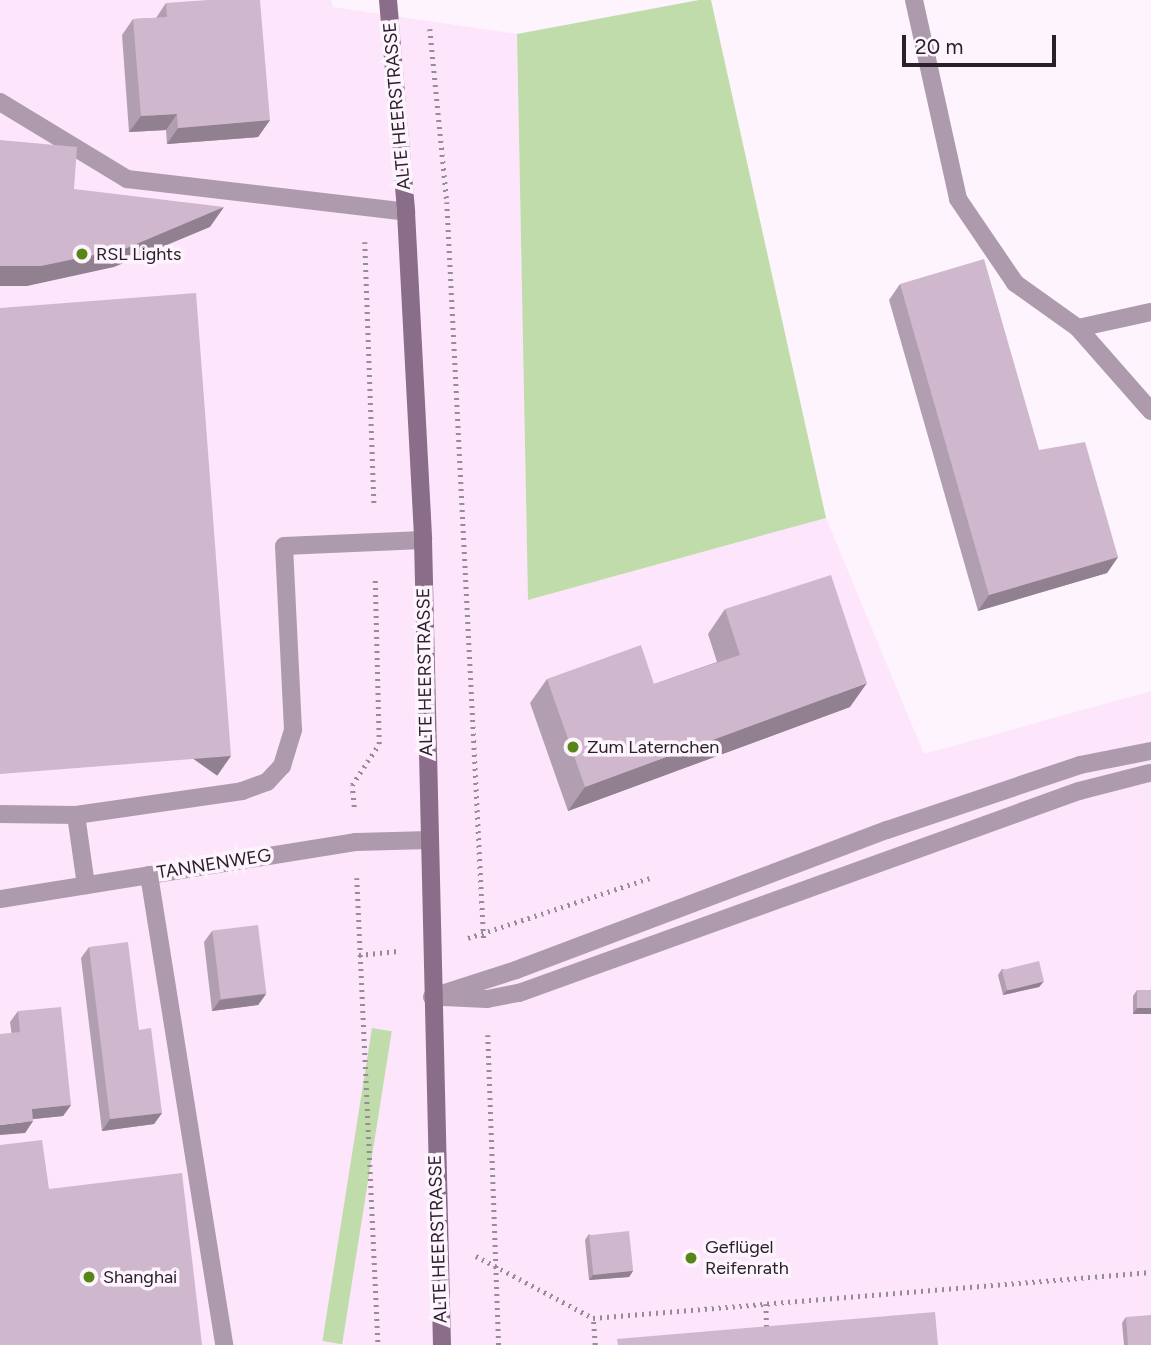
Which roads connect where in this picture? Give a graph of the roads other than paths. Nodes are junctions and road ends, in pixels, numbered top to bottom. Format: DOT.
graph roads {
  1 [pos="388,0"];
  2 [pos="914,0"];
  3 [pos="0,102"];
  4 [pos="406,212"];
  5 [pos="1151,312"];
  6 [pos="1078,328"];
  7 [pos="1151,411"];
  8 [pos="423,540"];
  9 [pos="1151,751"];
  10 [pos="1149,774"];
  11 [pos="0,814"];
  12 [pos="76,815"];
  13 [pos="430,840"];
  14 [pos="149,875"];
  15 [pos="86,885"];
  16 [pos="0,899"];
  17 [pos="432,997"];
  18 [pos="225,1345"];
  19 [pos="442,1345"];
  1 -- 4 [label="street, ALTE HEERSTRASSE"];
  2 -- 6 [label="street"];
  3 -- 4 [label="street"];
  4 -- 8 [label="street, ALTE HEERSTRASSE"];
  5 -- 6 [label="street"];
  6 -- 7 [label="street"];
  8 -- 12 [label="street"];
  8 -- 13 [label="street, ALTE HEERSTRASSE"];
  9 -- 17 [label="street"];
  10 -- 17 [label="street"];
  11 -- 12 [label="street"];
  12 -- 15 [label="street"];
  13 -- 14 [label="street, TANNENWEG"];
  13 -- 17 [label="street, ALTE HEERSTRASSE"];
  14 -- 15 [label="street, TANNENWEG"];
  14 -- 18 [label="street"];
  15 -- 16 [label="street, TANNENWEG"];
  17 -- 19 [label="street, ALTE HEERSTRASSE"];
}
